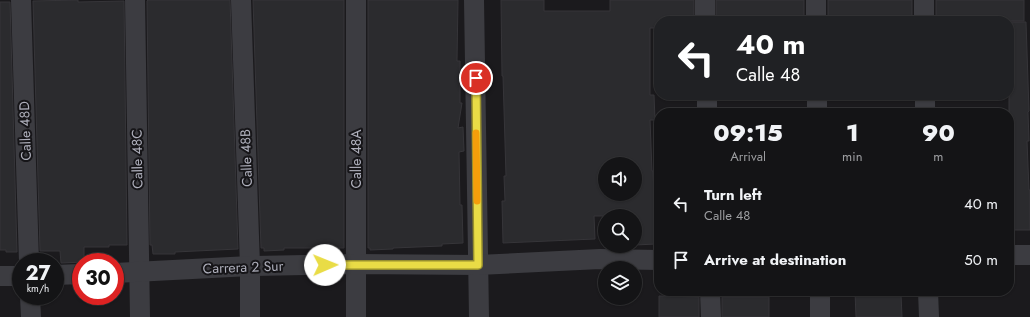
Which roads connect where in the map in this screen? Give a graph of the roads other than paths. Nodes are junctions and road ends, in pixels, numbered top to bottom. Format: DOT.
graph roads {
  1 [pos="20,0"];
  2 [pos="135,0"];
  3 [pos="241,0"];
  4 [pos="356,0"];
  5 [pos="474,0"];
  6 [pos="705,0"];
  7 [pos="816,0"];
  8 [pos="924,0"];
  9 [pos="705,16"];
  10 [pos="816,16"];
  11 [pos="924,16"];
  12 [pos="29,253"];
  13 [pos="1014,255"];
  14 [pos="1030,255"];
  15 [pos="654,260"];
  16 [pos="356,264"];
  17 [pos="478,265"];
  18 [pos="250,266"];
  19 [pos="124,273"];
  20 [pos="139,273"];
  21 [pos="0,276"];
  22 [pos="12,276"];
  23 [pos="710,296"];
  24 [pos="820,296"];
  25 [pos="928,296"];
  26 [pos="30,305"];
  27 [pos="31,317"];
  28 [pos="140,317"];
  29 [pos="250,317"];
  30 [pos="356,317"];
  31 [pos="479,317"];
  32 [pos="711,317"];
  33 [pos="820,317"];
  34 [pos="929,317"];
  1 -- 12 [label="street, Calle 48D"];
  2 -- 20 [label="street, Calle 48C"];
  3 -- 18 [label="street, Calle 48B"];
  4 -- 16 [label="street, Calle 48A"];
  5 -- 17 [label="street"];
  6 -- 9 [label="street"];
  7 -- 10 [label="street"];
  8 -- 11 [label="street"];
  13 -- 14 [label="street"];
  15 -- 17 [label="street, Carrera 2 Sur"];
  16 -- 17 [label="street, Carrera 2 Sur"];
  16 -- 18 [label="street, Carrera 2 Sur"];
  16 -- 30 [label="street, Calle 48A"];
  17 -- 31 [label="street"];
  18 -- 20 [label="street, Carrera 2 Sur"];
  18 -- 29 [label="street, Calle 48B"];
  19 -- 20 [label="street, Carrera 2 Sur"];
  20 -- 28 [label="street, Calle 48C"];
  21 -- 22 [label="street"];
  23 -- 32 [label="street"];
  24 -- 33 [label="street"];
  25 -- 34 [label="street"];
  26 -- 27 [label="street"];
}
